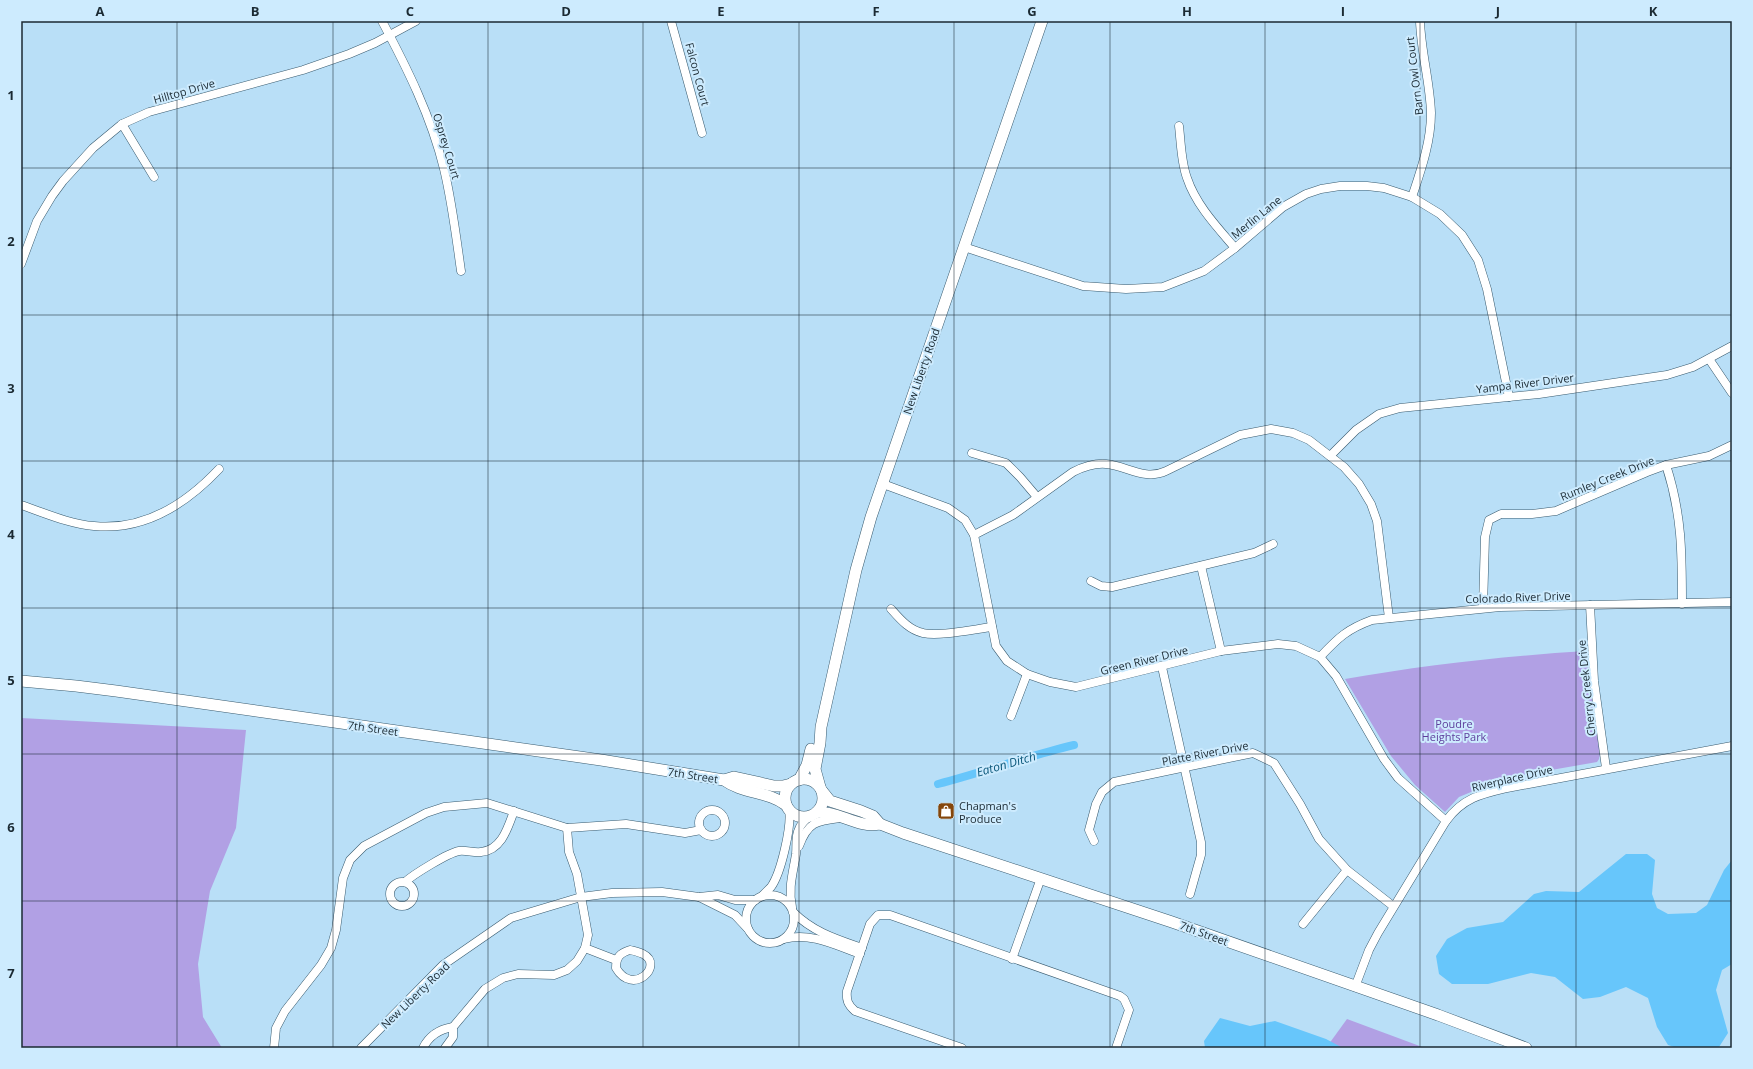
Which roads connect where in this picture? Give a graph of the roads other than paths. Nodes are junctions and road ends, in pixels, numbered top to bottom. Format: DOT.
graph roads {
  1 [pos="382,21"];
  2 [pos="416,21"];
  3 [pos="671,21"];
  4 [pos="1042,21"];
  5 [pos="1420,21"];
  6 [pos="389,36"];
  7 [pos="122,124"];
  8 [pos="1179,126"];
  9 [pos="702,134"];
  10 [pos="154,177"];
  11 [pos="1412,197"];
  12 [pos="964,247"];
  13 [pos="1235,248"];
  14 [pos="21,264"];
  15 [pos="461,271"];
  16 [pos="1732,346"];
  17 [pos="1709,359"];
  18 [pos="1732,393"];
  19 [pos="1509,397"];
  20 [pos="1732,445"];
  21 [pos="972,453"];
  22 [pos="1330,456"];
  23 [pos="1666,465"];
  24 [pos="219,469"];
  25 [pos="883,484"];
  26 [pos="1037,497"];
  27 [pos="21,505"];
  28 [pos="974,535"];
  29 [pos="1273,544"];
  30 [pos="1201,566"];
  31 [pos="1091,581"];
  32 [pos="1732,602"];
  33 [pos="1682,604"];
  34 [pos="1590,605"];
  35 [pos="1483,608"];
  36 [pos="891,609"];
  37 [pos="1389,618"];
  38 [pos="992,627"];
  39 [pos="1221,651"];
  40 [pos="1320,657"];
  41 [pos="1162,667"];
  42 [pos="1027,674"];
  43 [pos="21,681"];
  44 [pos="1011,716"];
  45 [pos="821,727"];
  46 [pos="1732,746"];
  47 [pos="1184,768"];
  48 [pos="1606,768"];
  49 [pos="724,780"];
  50 [pos="795,782"];
  51 [pos="821,789"];
  52 [pos="787,807"];
  53 [pos="514,811"];
  54 [pos="813,815"];
  55 [pos="843,817"];
  56 [pos="1446,821"];
  57 [pos="880,824"];
  58 [pos="568,828"];
  59 [pos="701,830"];
  60 [pos="1094,841"];
  61 [pos="796,852"];
  62 [pos="1347,870"];
  63 [pos="1040,878"];
  64 [pos="405,882"];
  65 [pos="1190,894"];
  66 [pos="581,897"];
  67 [pos="699,897"];
  68 [pos="758,898"];
  69 [pos="1394,906"];
  70 [pos="792,911"];
  71 [pos="1303,924"];
  72 [pos="748,929"];
  73 [pos="783,939"];
  74 [pos="585,948"];
  75 [pos="861,951"];
  76 [pos="1012,959"];
  77 [pos="616,960"];
  78 [pos="1355,987"];
  79 [pos="453,1027"];
  80 [pos="274,1048"];
  81 [pos="361,1048"];
  82 [pos="423,1048"];
  83 [pos="445,1048"];
  84 [pos="962,1048"];
  85 [pos="1116,1048"];
  86 [pos="1526,1048"];
  1 -- 6 [label="street, Osprey Court"];
  2 -- 6 [label="street, Hilltop Drive"];
  3 -- 9 [label="street, Falcon Court"];
  4 -- 12 [label="street, New Liberty Road"];
  5 -- 11 [label="street, Barn Owl Court"];
  6 -- 7 [label="street, Hilltop Drive"];
  6 -- 15 [label="street, Osprey Court"];
  7 -- 10 [label="street"];
  7 -- 14 [label="street, Hilltop Drive"];
  8 -- 13 [label="street"];
  11 -- 13 [label="street, Merlin Lane"];
  11 -- 19 [label="street, Merlin Lane"];
  12 -- 13 [label="street, Merlin Lane"];
  12 -- 25 [label="street, New Liberty Road"];
  16 -- 17 [label="street, Yampa River Driver"];
  17 -- 18 [label="street"];
  17 -- 19 [label="street, Yampa River Driver"];
  19 -- 22 [label="street, Yampa River Driver"];
  20 -- 23 [label="street, Rumley Creek Drive"];
  21 -- 26 [label="street"];
  22 -- 26 [label="street"];
  22 -- 37 [label="street"];
  23 -- 33 [label="street"];
  23 -- 35 [label="street, Rumley Creek Drive"];
  24 -- 27 [label="street"];
  25 -- 28 [label="street, Green River Drive"];
  25 -- 45 [label="street, New Liberty Road"];
  26 -- 28 [label="street"];
  28 -- 38 [label="street, Green River Drive"];
  29 -- 30 [label="street"];
  30 -- 31 [label="street"];
  30 -- 39 [label="street"];
  32 -- 33 [label="street, Colorado River Drive"];
  33 -- 34 [label="street, Colorado River Drive"];
  34 -- 35 [label="street, Colorado River Drive"];
  34 -- 48 [label="street, Cherry Creek Drive"];
  35 -- 37 [label="street, Colorado River Drive"];
  36 -- 38 [label="street"];
  37 -- 40 [label="street, Colorado River Drive"];
  38 -- 42 [label="street, Green River Drive"];
  39 -- 40 [label="street, Green River Drive"];
  39 -- 41 [label="street, Green River Drive"];
  40 -- 56 [label="street, Green River Drive"];
  41 -- 42 [label="street, Green River Drive"];
  41 -- 47 [label="street"];
  42 -- 44 [label="street"];
  43 -- 49 [label="street, 7th Street"];
  45 -- 50 [label="street, New Liberty Road"];
  45 -- 51 [label="street, New Liberty Road"];
  46 -- 48 [label="street, Riverplace Drive"];
  47 -- 60 [label="street, Platte River Drive"];
  47 -- 62 [label="street, Platte River Drive"];
  47 -- 65 [label="street"];
  48 -- 56 [label="street, Riverplace Drive"];
  49 -- 50 [label="street, 7th Street"];
  49 -- 52 [label="street, 7th Street"];
  50 -- 51 [label="street"];
  50 -- 52 [label="street"];
  51 -- 54 [label="street"];
  51 -- 57 [label="street, 7th Street"];
  52 -- 54 [label="street"];
  52 -- 68 [label="street"];
  53 -- 58 [label="street"];
  53 -- 64 [label="street"];
  53 -- 80 [label="street"];
  54 -- 55 [label="street, 7th Street"];
  54 -- 61 [label="street"];
  55 -- 57 [label="street, 7th Street"];
  55 -- 61 [label="street"];
  56 -- 69 [label="street, Riverplace Drive"];
  57 -- 63 [label="street, 7th Street"];
  58 -- 59 [label="street"];
  58 -- 66 [label="street"];
  61 -- 70 [label="street"];
  62 -- 69 [label="street, Platte River Drive"];
  62 -- 71 [label="street"];
  63 -- 76 [label="street"];
  63 -- 78 [label="street, 7th Street"];
  66 -- 67 [label="street, New Liberty Road"];
  66 -- 74 [label="street"];
  66 -- 81 [label="street, New Liberty Road"];
  67 -- 68 [label="street, New Liberty Road"];
  67 -- 72 [label="street, New Liberty Road"];
  68 -- 70 [label="street"];
  68 -- 72 [label="street"];
  69 -- 78 [label="street, Riverplace Drive"];
  70 -- 73 [label="street"];
  70 -- 75 [label="street"];
  72 -- 73 [label="street"];
  73 -- 75 [label="street"];
  74 -- 77 [label="street"];
  74 -- 79 [label="street"];
  75 -- 76 [label="street"];
  75 -- 84 [label="street"];
  76 -- 85 [label="street"];
  77 -- 77 [label="street"];
  78 -- 86 [label="street, 7th Street"];
  79 -- 82 [label="street"];
  79 -- 83 [label="street"];
}
